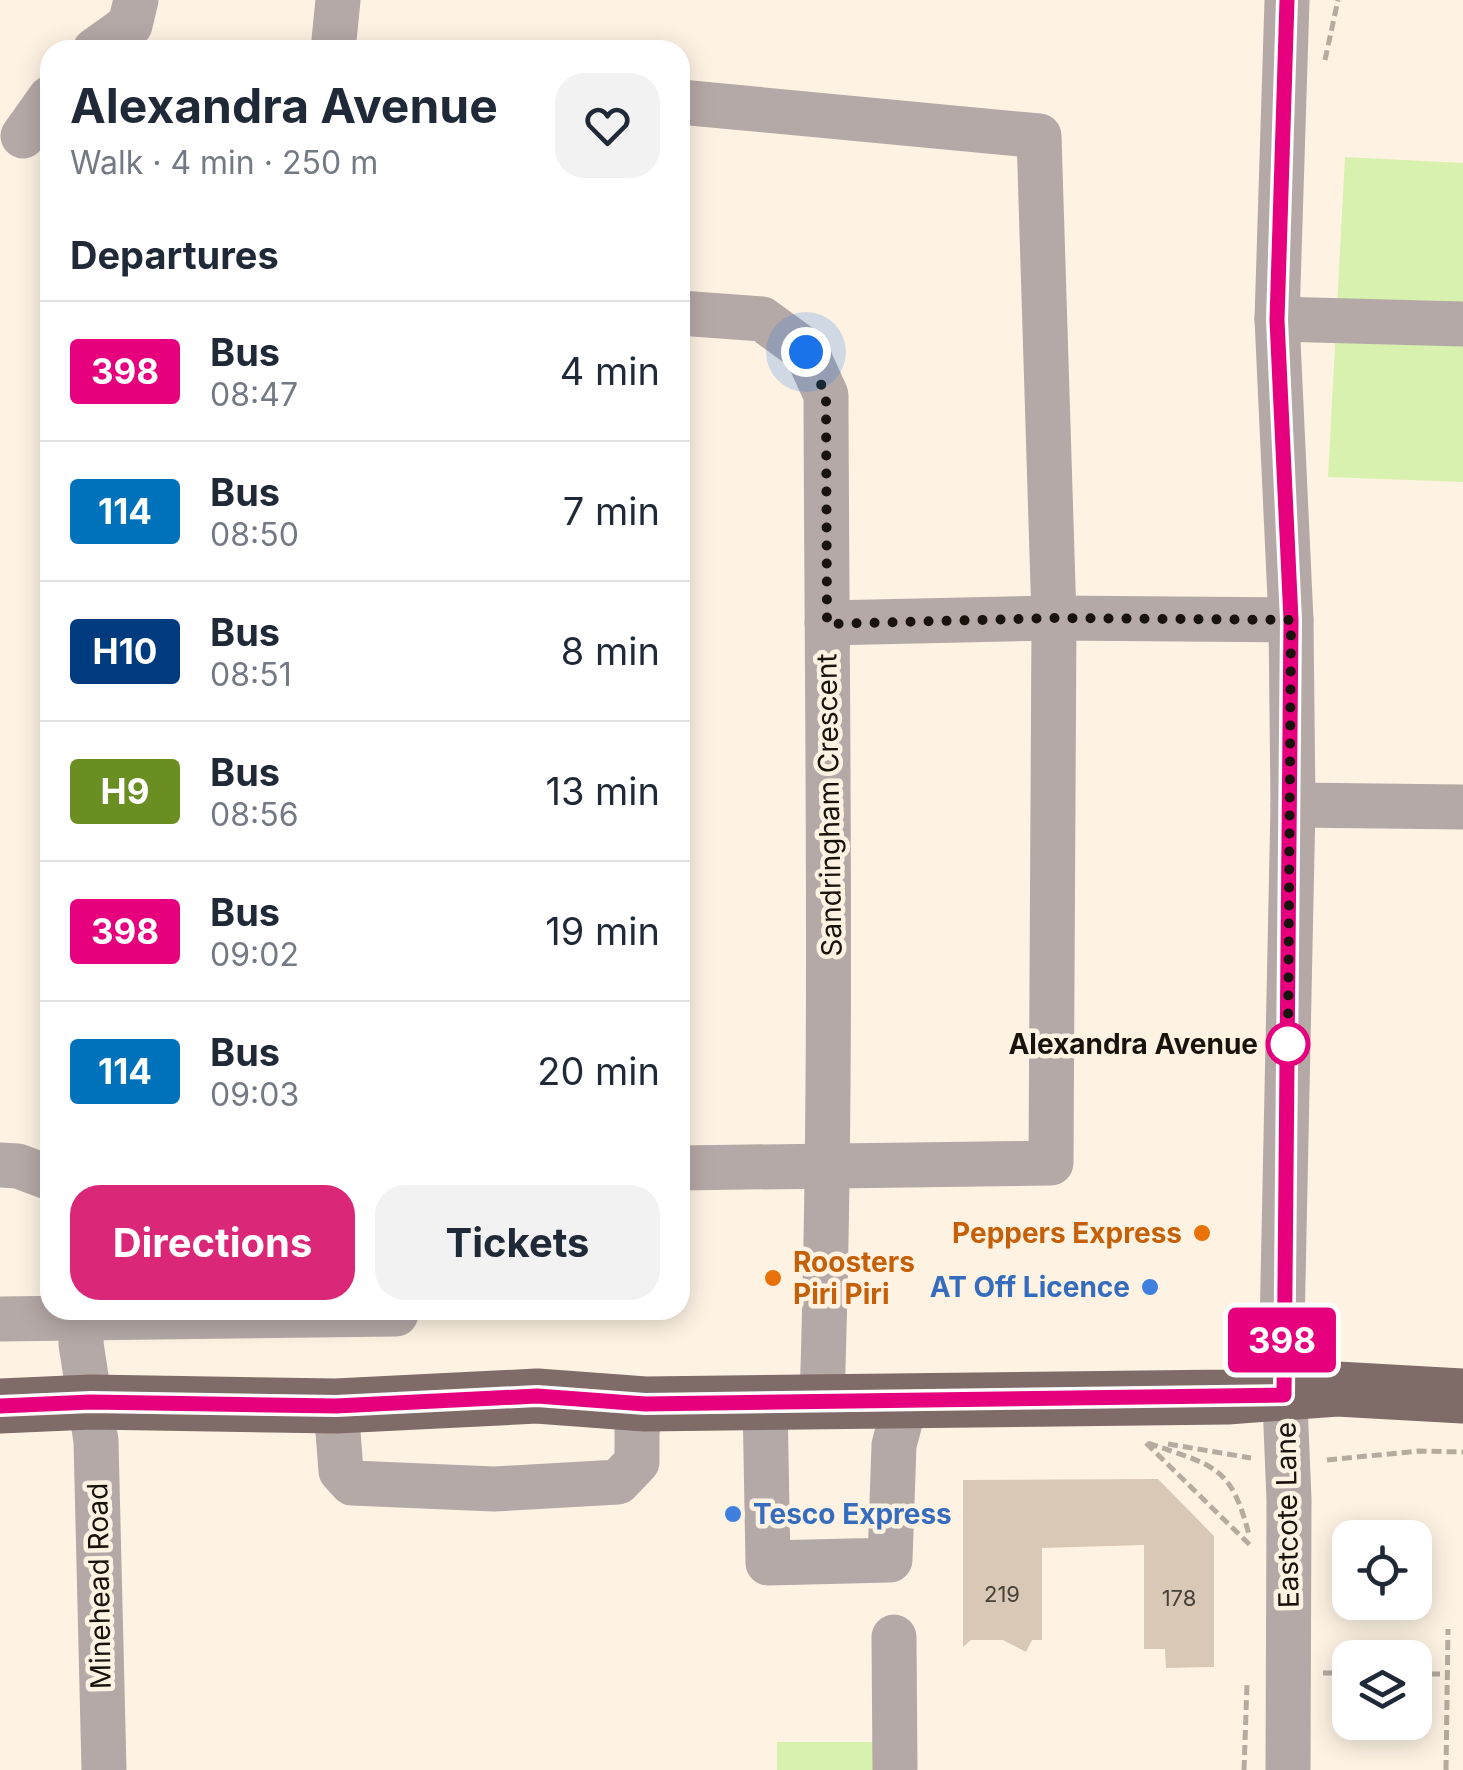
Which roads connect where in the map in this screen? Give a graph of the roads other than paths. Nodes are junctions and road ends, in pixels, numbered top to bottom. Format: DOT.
graph roads {
  1 [pos="136,0"];
  2 [pos="338,0"];
  3 [pos="1287,0"];
  4 [pos="108,40"];
  5 [pos="334,40"];
  6 [pos="690,103"];
  7 [pos="40,113"];
  8 [pos="24,136"];
  9 [pos="690,314"];
  10 [pos="1277,320"];
  11 [pos="1463,324"];
  12 [pos="1054,618"];
  13 [pos="1291,620"];
  14 [pos="827,624"];
  15 [pos="1292,806"];
  16 [pos="1463,808"];
  17 [pos="690,1168"];
  18 [pos="830,1168"];
  19 [pos="40,1317"];
  20 [pos="0,1319"];
  21 [pos="83,1320"];
  22 [pos="1284,1395"];
  23 [pos="1463,1396"];
  24 [pos="764,1400"];
  25 [pos="822,1400"];
  26 [pos="906,1400"];
  27 [pos="91,1402"];
  28 [pos="645,1404"];
  29 [pos="0,1406"];
  30 [pos="336,1406"];
  31 [pos="894,1637"];
  32 [pos="104,1770"];
  33 [pos="896,1770"];
  34 [pos="1288,1770"];
  1 -- 4 [label="street"];
  2 -- 5 [label="street"];
  3 -- 10 [label="street, Eastcote Lane"];
  6 -- 12 [label="street"];
  7 -- 8 [label="street"];
  9 -- 14 [label="street, Sandringham Crescent"];
  10 -- 11 [label="street"];
  10 -- 13 [label="street, Eastcote Lane"];
  12 -- 13 [label="street"];
  12 -- 14 [label="street"];
  12 -- 18 [label="street"];
  13 -- 15 [label="street, Eastcote Lane"];
  14 -- 18 [label="street, Sandringham Crescent"];
  15 -- 16 [label="street"];
  15 -- 22 [label="street, Eastcote Lane"];
  17 -- 18 [label="street"];
  18 -- 25 [label="street, Sandringham Crescent"];
  19 -- 20 [label="street"];
  21 -- 27 [label="street"];
  22 -- 23 [label="main road"];
  22 -- 26 [label="main road"];
  22 -- 34 [label="street, Eastcote Lane"];
  24 -- 25 [label="main road"];
  24 -- 26 [label="street"];
  24 -- 28 [label="main road"];
  25 -- 26 [label="main road"];
  27 -- 29 [label="main road"];
  27 -- 30 [label="main road"];
  27 -- 32 [label="street, Minehead Road"];
  28 -- 30 [label="main road"];
  28 -- 30 [label="street"];
  31 -- 33 [label="street"];
}
